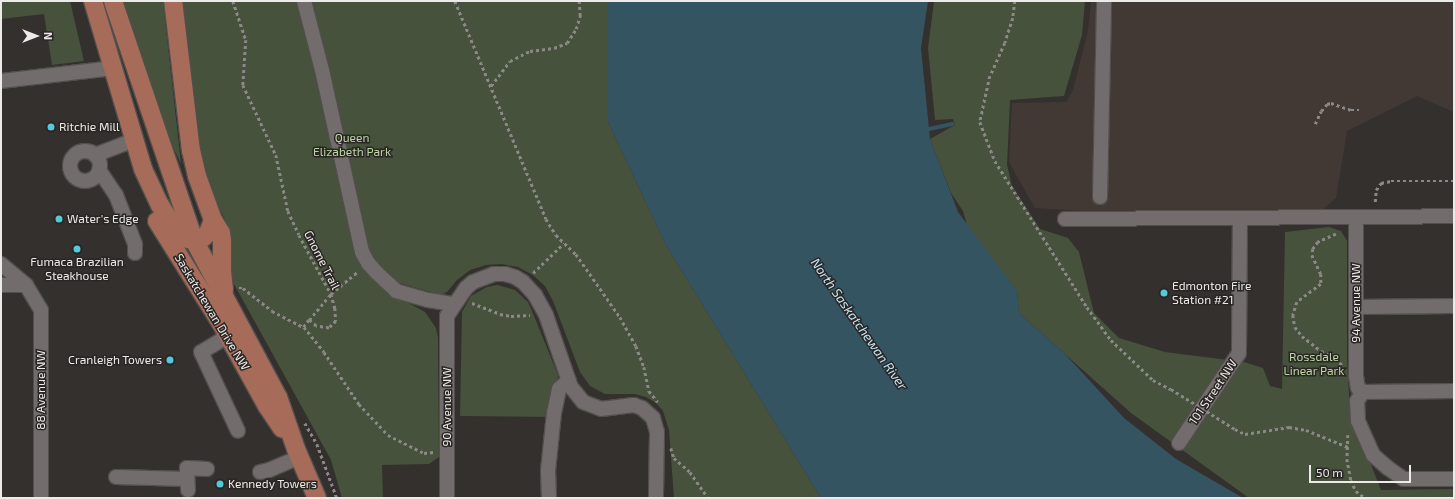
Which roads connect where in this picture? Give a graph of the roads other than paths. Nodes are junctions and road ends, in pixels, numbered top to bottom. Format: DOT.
graph roads {
  1 [pos="93,1"];
  2 [pos="113,1"];
  3 [pos="173,1"];
  4 [pos="304,1"];
  5 [pos="1104,1"];
  6 [pos="113,68"];
  7 [pos="1,81"];
  8 [pos="134,140"];
  9 [pos="95,155"];
  10 [pos="143,169"];
  11 [pos="99,170"];
  12 [pos="1100,197"];
  13 [pos="1454,216"];
  14 [pos="1356,217"];
  15 [pos="1240,218"];
  16 [pos="1065,219"];
  17 [pos="213,220"];
  18 [pos="194,240"];
  19 [pos="135,253"];
  20 [pos="1,264"];
  21 [pos="1,285"];
  22 [pos="26,285"];
  23 [pos="226,300"];
  24 [pos="456,301"];
  25 [pos="1356,306"];
  26 [pos="1454,306"];
  27 [pos="228,336"];
  28 [pos="569,380"];
  29 [pos="1361,390"];
  30 [pos="1454,391"];
  31 [pos="238,431"];
  32 [pos="1179,443"];
  33 [pos="298,453"];
  34 [pos="207,469"];
  35 [pos="260,472"];
  36 [pos="116,477"];
  37 [pos="1454,479"];
  38 [pos="41,498"];
  39 [pos="317,498"];
  40 [pos="447,498"];
  41 [pos="549,498"];
  42 [pos="656,498"];
  1 -- 6 [label="main road, Saskatchewan Drive NW"];
  2 -- 18 [label="main road, Saskatchewan Drive NW"];
  3 -- 17 [label="main road"];
  4 -- 24 [label="street"];
  5 -- 12 [label="street"];
  6 -- 7 [label="street"];
  6 -- 8 [label="main road, Saskatchewan Drive NW"];
  8 -- 9 [label="street"];
  8 -- 10 [label="main road, Saskatchewan Drive NW"];
  9 -- 11 [label="street"];
  9 -- 11 [label="street"];
  10 -- 18 [label="main road, Saskatchewan Drive NW"];
  10 -- 27 [label="main road, Saskatchewan Drive NW"];
  11 -- 19 [label="street"];
  13 -- 14 [label="street"];
  14 -- 15 [label="street"];
  14 -- 25 [label="street, 94 Avenue NW"];
  15 -- 16 [label="street"];
  15 -- 32 [label="street, 101 Street NW"];
  17 -- 18 [label="main road"];
  17 -- 23 [label="main road"];
  18 -- 23 [label="main road, Saskatchewan Drive NW"];
  20 -- 22 [label="street, 88 Avenue NW"];
  21 -- 22 [label="street"];
  22 -- 38 [label="street, 88 Avenue NW"];
  23 -- 33 [label="main road, Saskatchewan Drive NW"];
  24 -- 28 [label="street"];
  24 -- 40 [label="street, 90 Avenue NW"];
  25 -- 26 [label="street"];
  25 -- 29 [label="street, 94 Avenue NW"];
  27 -- 31 [label="street"];
  27 -- 33 [label="main road, Saskatchewan Drive NW"];
  28 -- 41 [label="street"];
  28 -- 42 [label="street"];
  29 -- 30 [label="street"];
  29 -- 37 [label="street"];
  33 -- 35 [label="street"];
  33 -- 39 [label="main road, Saskatchewan Drive NW"];
  34 -- 36 [label="street"];
}
